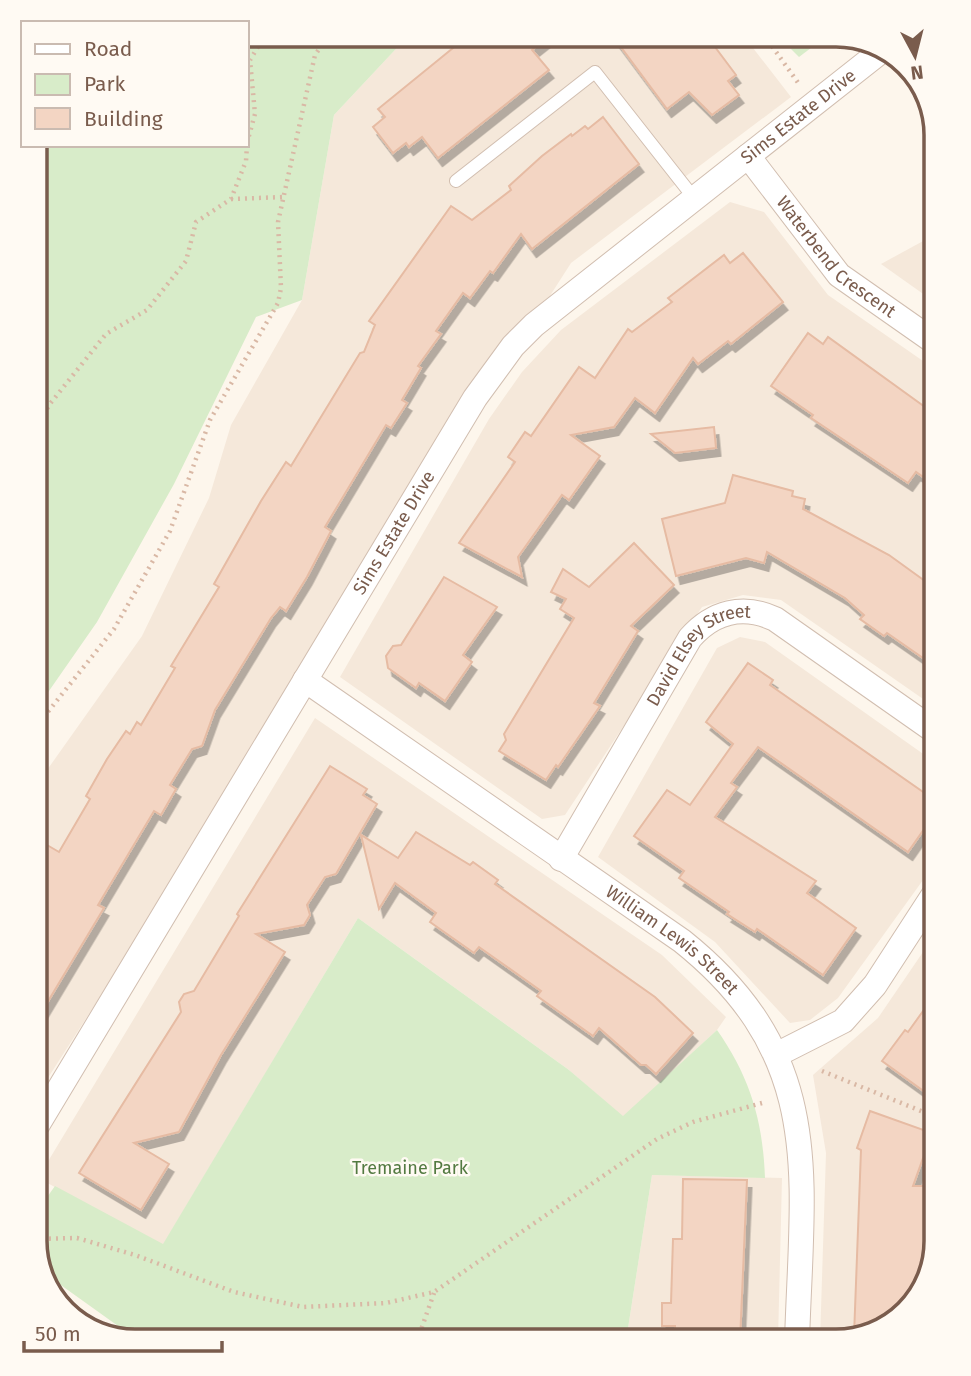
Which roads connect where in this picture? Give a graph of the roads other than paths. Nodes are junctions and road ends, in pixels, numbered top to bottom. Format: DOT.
graph roads {
  1 [pos="874,56"];
  2 [pos="748,156"];
  3 [pos="456,181"];
  4 [pos="694,198"];
  5 [pos="924,335"];
  6 [pos="305,680"];
  7 [pos="924,724"];
  8 [pos="561,859"];
  9 [pos="924,909"];
  10 [pos="776,1055"];
  11 [pos="47,1109"];
  12 [pos="797,1329"];
  1 -- 2 [label="street, Sims Estate Drive"];
  2 -- 4 [label="street, Sims Estate Drive"];
  2 -- 5 [label="street, Waterbend Crescent"];
  3 -- 4 [label="lane"];
  4 -- 6 [label="street, Sims Estate Drive"];
  6 -- 8 [label="street, William Lewis Street"];
  6 -- 11 [label="street, Sims Estate Drive"];
  7 -- 8 [label="street, David Elsey Street"];
  8 -- 10 [label="street, William Lewis Street"];
  9 -- 10 [label="street"];
  10 -- 12 [label="street, William Lewis Street"];
}
